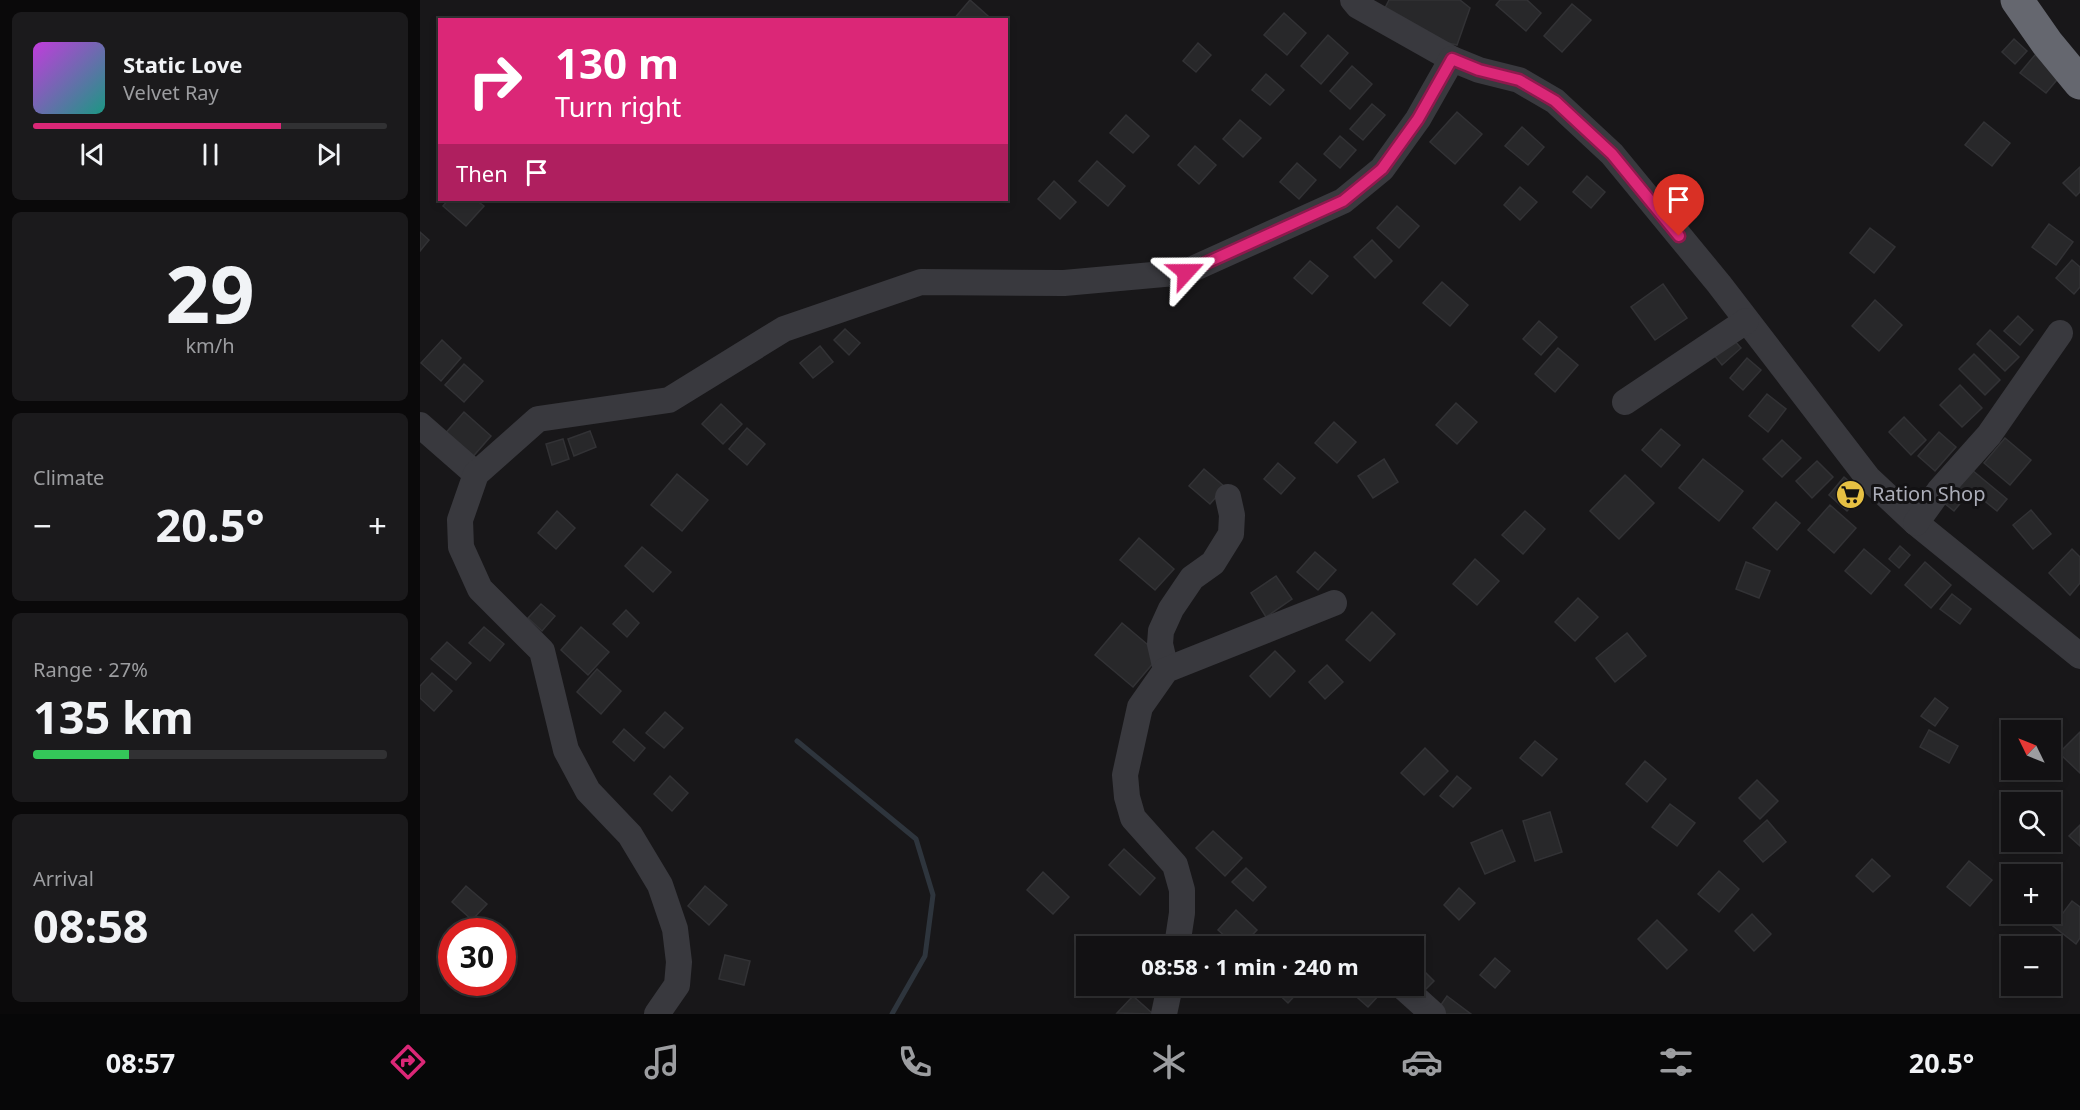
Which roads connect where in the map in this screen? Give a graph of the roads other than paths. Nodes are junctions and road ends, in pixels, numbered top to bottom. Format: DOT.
graph roads {
  1 [pos="2017,0"];
  2 [pos="1359,2"];
  3 [pos="1452,59"];
  4 [pos="2080,83"];
  5 [pos="1746,321"];
  6 [pos="2060,333"];
  7 [pos="1625,402"];
  8 [pos="420,425"];
  9 [pos="476,474"];
  10 [pos="1228,497"];
  11 [pos="1916,523"];
  12 [pos="1334,603"];
  13 [pos="2080,656"];
  14 [pos="1166,670"];
  15 [pos="1179,936"];
  16 [pos="1168,996"];
  17 [pos="1413,996"];
  18 [pos="657,1014"];
  19 [pos="1164,1014"];
  20 [pos="1433,1014"];
  1 -- 4 [label="highway"];
  2 -- 3 [label="street"];
  3 -- 5 [label="street"];
  3 -- 9 [label="street"];
  5 -- 7 [label="street"];
  5 -- 11 [label="street"];
  6 -- 11 [label="street"];
  8 -- 9 [label="street"];
  9 -- 18 [label="street"];
  10 -- 14 [label="street"];
  11 -- 13 [label="street"];
  12 -- 14 [label="street"];
  14 -- 15 [label="street"];
  16 -- 19 [label="street"];
  17 -- 20 [label="street"];
}
